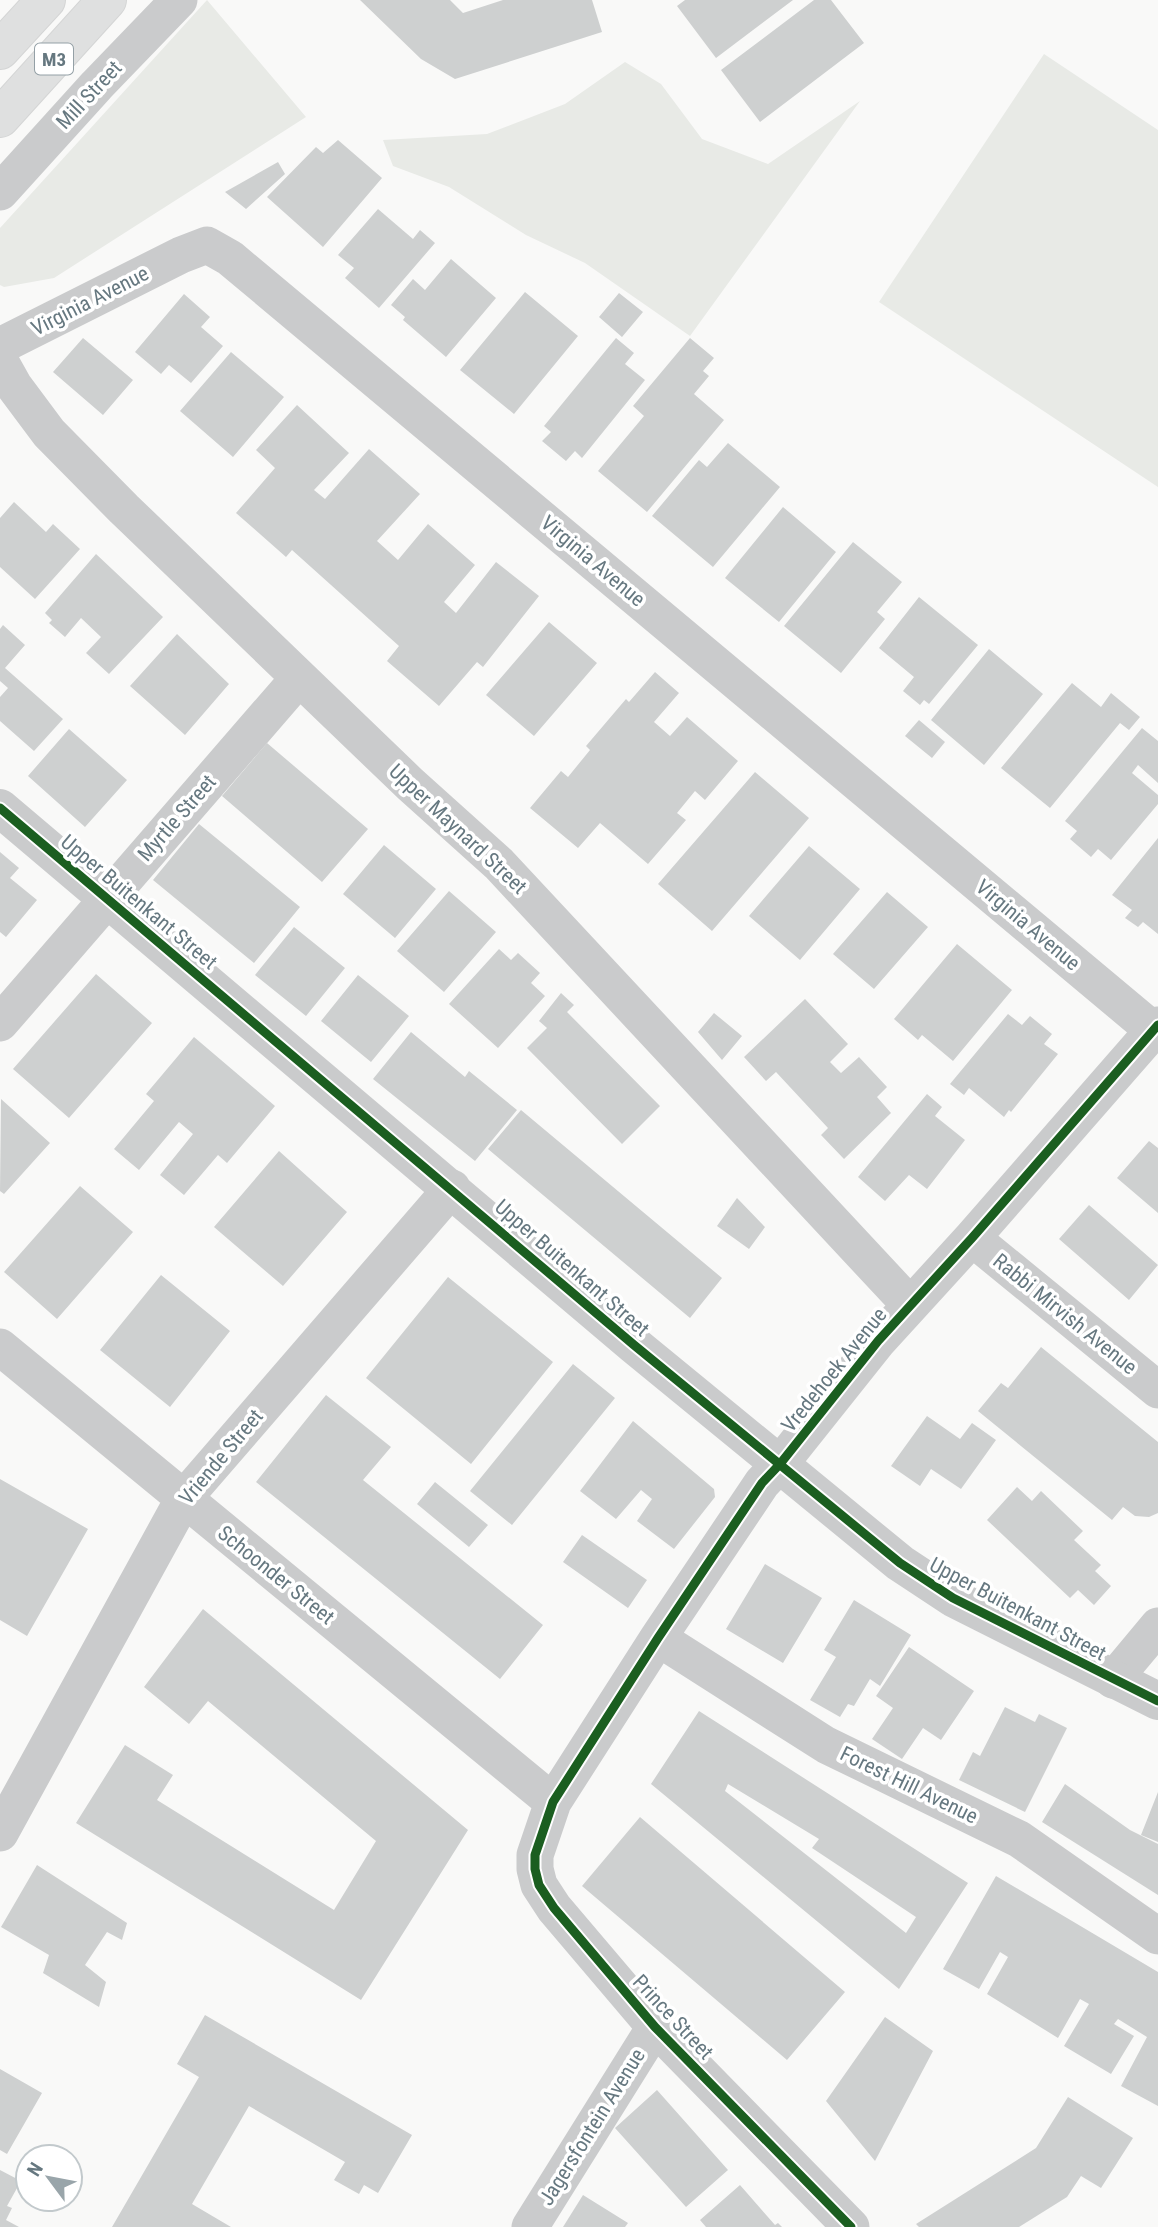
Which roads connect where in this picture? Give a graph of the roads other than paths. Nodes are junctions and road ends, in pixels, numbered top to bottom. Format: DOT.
graph roads {
  1 [pos="46,0"];
  2 [pos="107,0"];
  3 [pos="179,0"];
  4 [pos="0,50"];
  5 [pos="0,118"];
  6 [pos="0,192"];
  7 [pos="0,346"];
  8 [pos="0,361"];
  9 [pos="299,678"];
  10 [pos="0,808"];
  11 [pos="107,898"];
  12 [pos="0,1023"];
  13 [pos="1156,1027"];
  14 [pos="452,1188"];
  15 [pos="972,1238"];
  16 [pos="910,1305"];
  17 [pos="0,1347"];
  18 [pos="1158,1390"];
  19 [pos="780,1464"];
  20 [pos="184,1499"];
  21 [pos="1158,1626"];
  22 [pos="658,1638"];
  23 [pos="1113,1680"];
  24 [pos="1158,1701"];
  25 [pos="553,1802"];
  26 [pos="0,1833"];
  27 [pos="1158,1936"];
  28 [pos="655,2027"];
  29 [pos="530,2227"];
  30 [pos="851,2227"];
  1 -- 4 [label="main road, M3"];
  2 -- 5 [label="main road, M3"];
  3 -- 6 [label="street, Mill Street"];
  7 -- 13 [label="street, Virginia Avenue"];
  8 -- 9 [label="street, Upper Maynard Street"];
  9 -- 11 [label="street, Myrtle Street"];
  9 -- 16 [label="street, Upper Maynard Street"];
  10 -- 11 [label="street, Upper Buitenkant Street"];
  11 -- 12 [label="street, Myrtle Street"];
  11 -- 14 [label="street, Upper Buitenkant Street"];
  13 -- 15 [label="street, Vredehoek Avenue"];
  14 -- 19 [label="street, Upper Buitenkant Street"];
  14 -- 20 [label="street, Vriende Street"];
  15 -- 16 [label="street, Vredehoek Avenue"];
  15 -- 18 [label="street, Rabbi Mirvish Avenue"];
  16 -- 19 [label="street, Vredehoek Avenue"];
  17 -- 20 [label="street, Schoonder Street"];
  19 -- 22 [label="street, Vredehoek Avenue"];
  19 -- 23 [label="street, Upper Buitenkant Street"];
  20 -- 25 [label="street, Schoonder Street"];
  20 -- 26 [label="street, Vriende Street"];
  21 -- 23 [label="street"];
  22 -- 25 [label="street, Vredehoek Avenue"];
  22 -- 27 [label="street, Forest Hill Avenue"];
  23 -- 24 [label="street, Upper Buitenkant Street"];
  25 -- 28 [label="street, Prince Street"];
  28 -- 29 [label="street, Jagersfontein Avenue"];
  28 -- 30 [label="street, Prince Street"];
}
